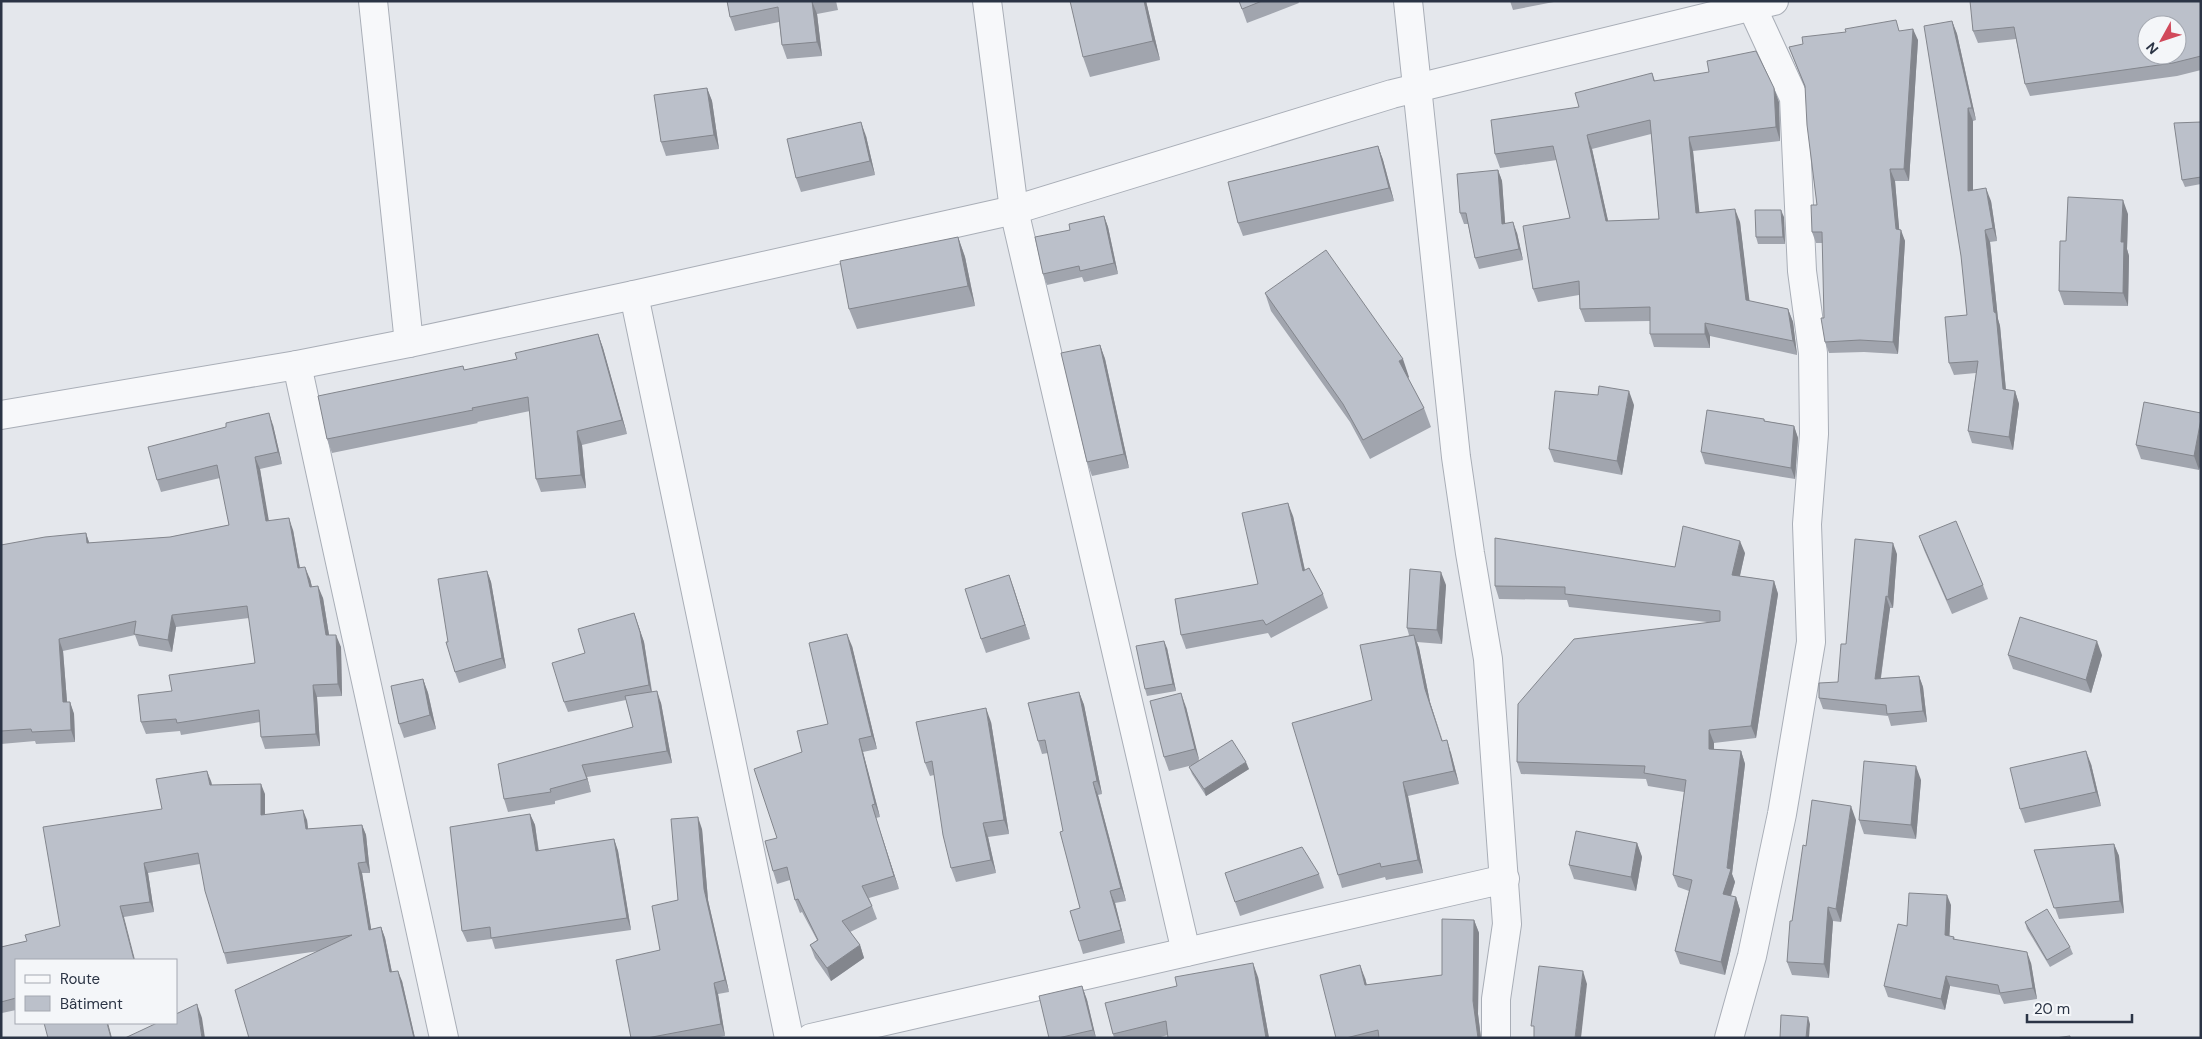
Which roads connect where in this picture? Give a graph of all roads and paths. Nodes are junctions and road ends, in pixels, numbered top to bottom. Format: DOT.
graph roads {
  1 [pos="373,1"];
  2 [pos="987,1"];
  3 [pos="1408,1"];
  4 [pos="1763,4"];
  5 [pos="1014,210"];
  6 [pos="634,295"];
  7 [pos="409,343"];
  8 [pos="297,365"];
  9 [pos="1,415"];
  10 [pos="1505,879"];
  11 [pos="1186,952"];
  12 [pos="444,1038"];
  13 [pos="789,1038"];
  14 [pos="810,1038"];
  15 [pos="1496,1038"];
  16 [pos="1730,1038"];
  1 -- 7 [label="street"];
  2 -- 5 [label="street"];
  3 -- 10 [label="street"];
  4 -- 5 [label="street"];
  4 -- 16 [label="street"];
  5 -- 6 [label="street"];
  5 -- 11 [label="street"];
  6 -- 7 [label="street"];
  6 -- 13 [label="street"];
  7 -- 8 [label="street"];
  8 -- 9 [label="street"];
  8 -- 12 [label="street"];
  10 -- 11 [label="street"];
  10 -- 15 [label="street"];
  11 -- 14 [label="street"];
}
